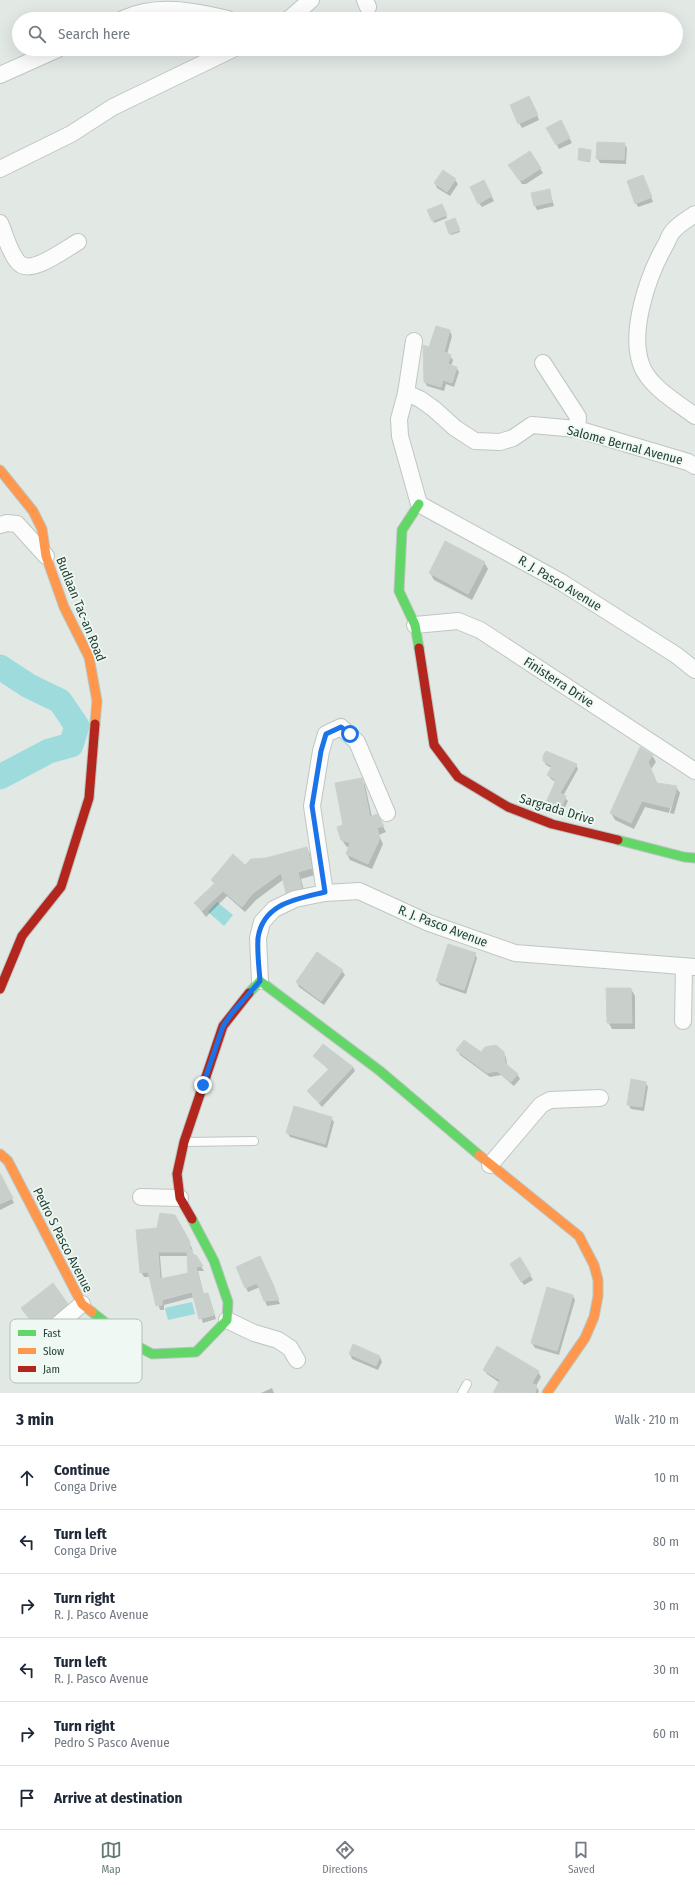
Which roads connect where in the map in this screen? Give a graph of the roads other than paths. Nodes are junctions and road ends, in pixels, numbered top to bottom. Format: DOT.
graph roads {
  1 [pos="311,0"];
  2 [pos="145,12"];
  3 [pos="195,12"];
  4 [pos="297,12"];
  5 [pos="43,56"];
  6 [pos="219,56"];
  7 [pos="0,76"];
  8 [pos="0,169"];
  9 [pos="695,214"];
  10 [pos="0,223"];
  11 [pos="78,242"];
  12 [pos="414,341"];
  13 [pos="543,363"];
  14 [pos="406,393"];
  15 [pos="695,416"];
  16 [pos="577,429"];
  17 [pos="695,466"];
  18 [pos="0,470"];
  19 [pos="419,504"];
  20 [pos="0,525"];
  21 [pos="46,556"];
  22 [pos="415,625"];
  23 [pos="695,670"];
  24 [pos="695,771"];
  25 [pos="387,813"];
  26 [pos="695,858"];
  27 [pos="325,892"];
  28 [pos="690,967"];
  29 [pos="260,981"];
  30 [pos="0,989"];
  31 [pos="683,1021"];
  32 [pos="600,1098"];
  33 [pos="254,1141"];
  34 [pos="184,1142"];
  35 [pos="0,1154"];
  36 [pos="490,1165"];
  37 [pos="141,1198"];
  38 [pos="180,1198"];
  39 [pos="82,1304"];
  40 [pos="64,1319"];
  41 [pos="101,1319"];
  42 [pos="226,1320"];
  43 [pos="142,1349"];
  44 [pos="297,1360"];
  45 [pos="467,1384"];
  46 [pos="462,1393"];
  47 [pos="547,1393"];
  1 -- 4 [label="street"];
  2 -- 3 [label="street"];
  5 -- 7 [label="street"];
  6 -- 8 [label="street"];
  9 -- 15 [label="street"];
  10 -- 11 [label="street"];
  12 -- 14 [label="street"];
  13 -- 16 [label="street"];
  14 -- 16 [label="street, Salome Bernal Avenue"];
  14 -- 19 [label="street"];
  16 -- 17 [label="street, Salome Bernal Avenue"];
  18 -- 21 [label="street, Budlaan Tac-an Road"];
  19 -- 22 [label="street, Sargrada Drive"];
  19 -- 23 [label="street, R. J. Pasco Avenue"];
  20 -- 21 [label="street"];
  21 -- 30 [label="street, Budlaan Tac-an Road"];
  22 -- 24 [label="street, Finisterra Drive"];
  22 -- 26 [label="street, Sargrada Drive"];
  25 -- 27 [label="street"];
  27 -- 28 [label="street, R. J. Pasco Avenue"];
  27 -- 29 [label="street, R. J. Pasco Avenue"];
  28 -- 31 [label="street"];
  29 -- 34 [label="street"];
  29 -- 36 [label="street"];
  32 -- 36 [label="street"];
  33 -- 34 [label="lane"];
  34 -- 38 [label="street"];
  35 -- 39 [label="street, Pedro S Pasco Avenue"];
  36 -- 47 [label="street"];
  37 -- 38 [label="street"];
  38 -- 42 [label="street"];
  39 -- 40 [label="street"];
  39 -- 41 [label="street, Pedro S Pasco Avenue"];
  42 -- 43 [label="street, Pedro S Pasco Avenue"];
  42 -- 44 [label="street"];
  45 -- 46 [label="lane"];
}
